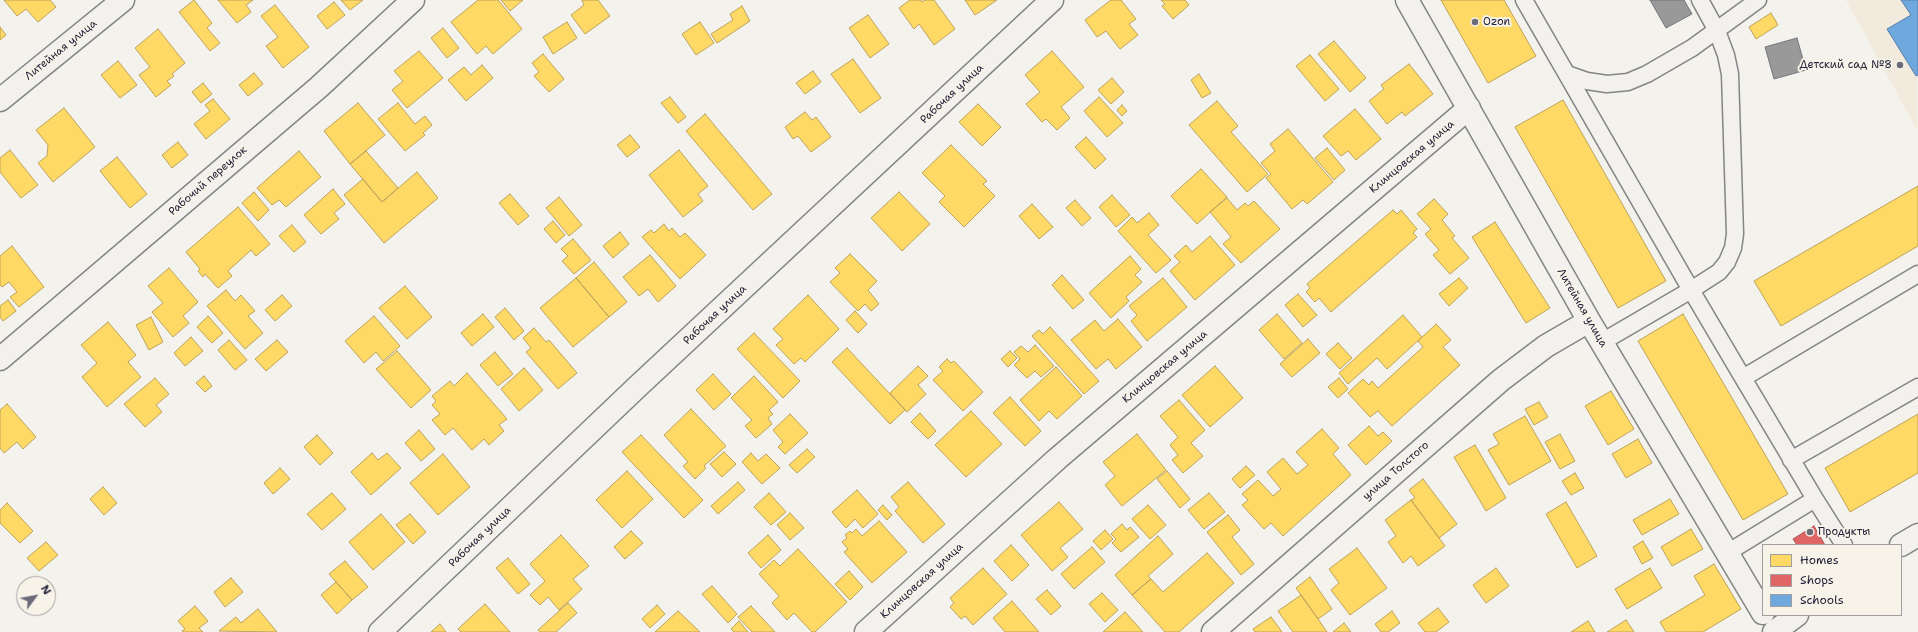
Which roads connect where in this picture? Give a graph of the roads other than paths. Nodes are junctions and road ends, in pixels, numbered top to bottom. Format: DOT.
graph roads {
  1 [pos="122,0"];
  2 [pos="413,0"];
  3 [pos="1052,0"];
  4 [pos="1407,0"];
  5 [pos="1524,0"];
  6 [pos="1700,0"];
  7 [pos="1758,0"];
  8 [pos="1717,31"];
  9 [pos="1567,74"];
  10 [pos="0,100"];
  11 [pos="1469,108"];
  12 [pos="1918,274"];
  13 [pos="1691,290"];
  14 [pos="1589,321"];
  15 [pos="1602,342"];
  16 [pos="0,359"];
  17 [pos="1743,378"];
  18 [pos="1918,387"];
  19 [pos="1791,460"];
  20 [pos="1815,499"];
  21 [pos="1918,535"];
  22 [pos="1843,544"];
  23 [pos="1902,544"];
  24 [pos="1727,553"];
  25 [pos="1762,611"];
  26 [pos="1765,616"];
  27 [pos="1797,616"];
  28 [pos="380,632"];
  29 [pos="866,632"];
  30 [pos="1213,632"];
  31 [pos="1774,632"];
  1 -- 10 [label="street, Литейная улица"];
  2 -- 16 [label="street, Рабочий переулок"];
  3 -- 28 [label="street, Рабочая улица"];
  4 -- 11 [label="street, Литейная улица"];
  5 -- 9 [label="lane"];
  6 -- 8 [label="lane"];
  7 -- 8 [label="lane"];
  8 -- 9 [label="lane"];
  8 -- 13 [label="lane"];
  9 -- 13 [label="lane"];
  11 -- 14 [label="street, Литейная улица"];
  11 -- 29 [label="street, Клинцовская улица"];
  12 -- 17 [label="lane"];
  13 -- 15 [label="lane"];
  13 -- 17 [label="lane"];
  14 -- 15 [label="street, Литейная улица"];
  14 -- 30 [label="street, улица Толстого"];
  15 -- 24 [label="street, Литейная улица"];
  17 -- 19 [label="lane"];
  18 -- 19 [label="lane"];
  19 -- 20 [label="lane"];
  20 -- 22 [label="lane"];
  20 -- 24 [label="lane"];
  21 -- 23 [label="street"];
  24 -- 25 [label="street, Литейная улица"];
  26 -- 31 [label="street, Литейная улица"];
  27 -- 31 [label="street"];
}
